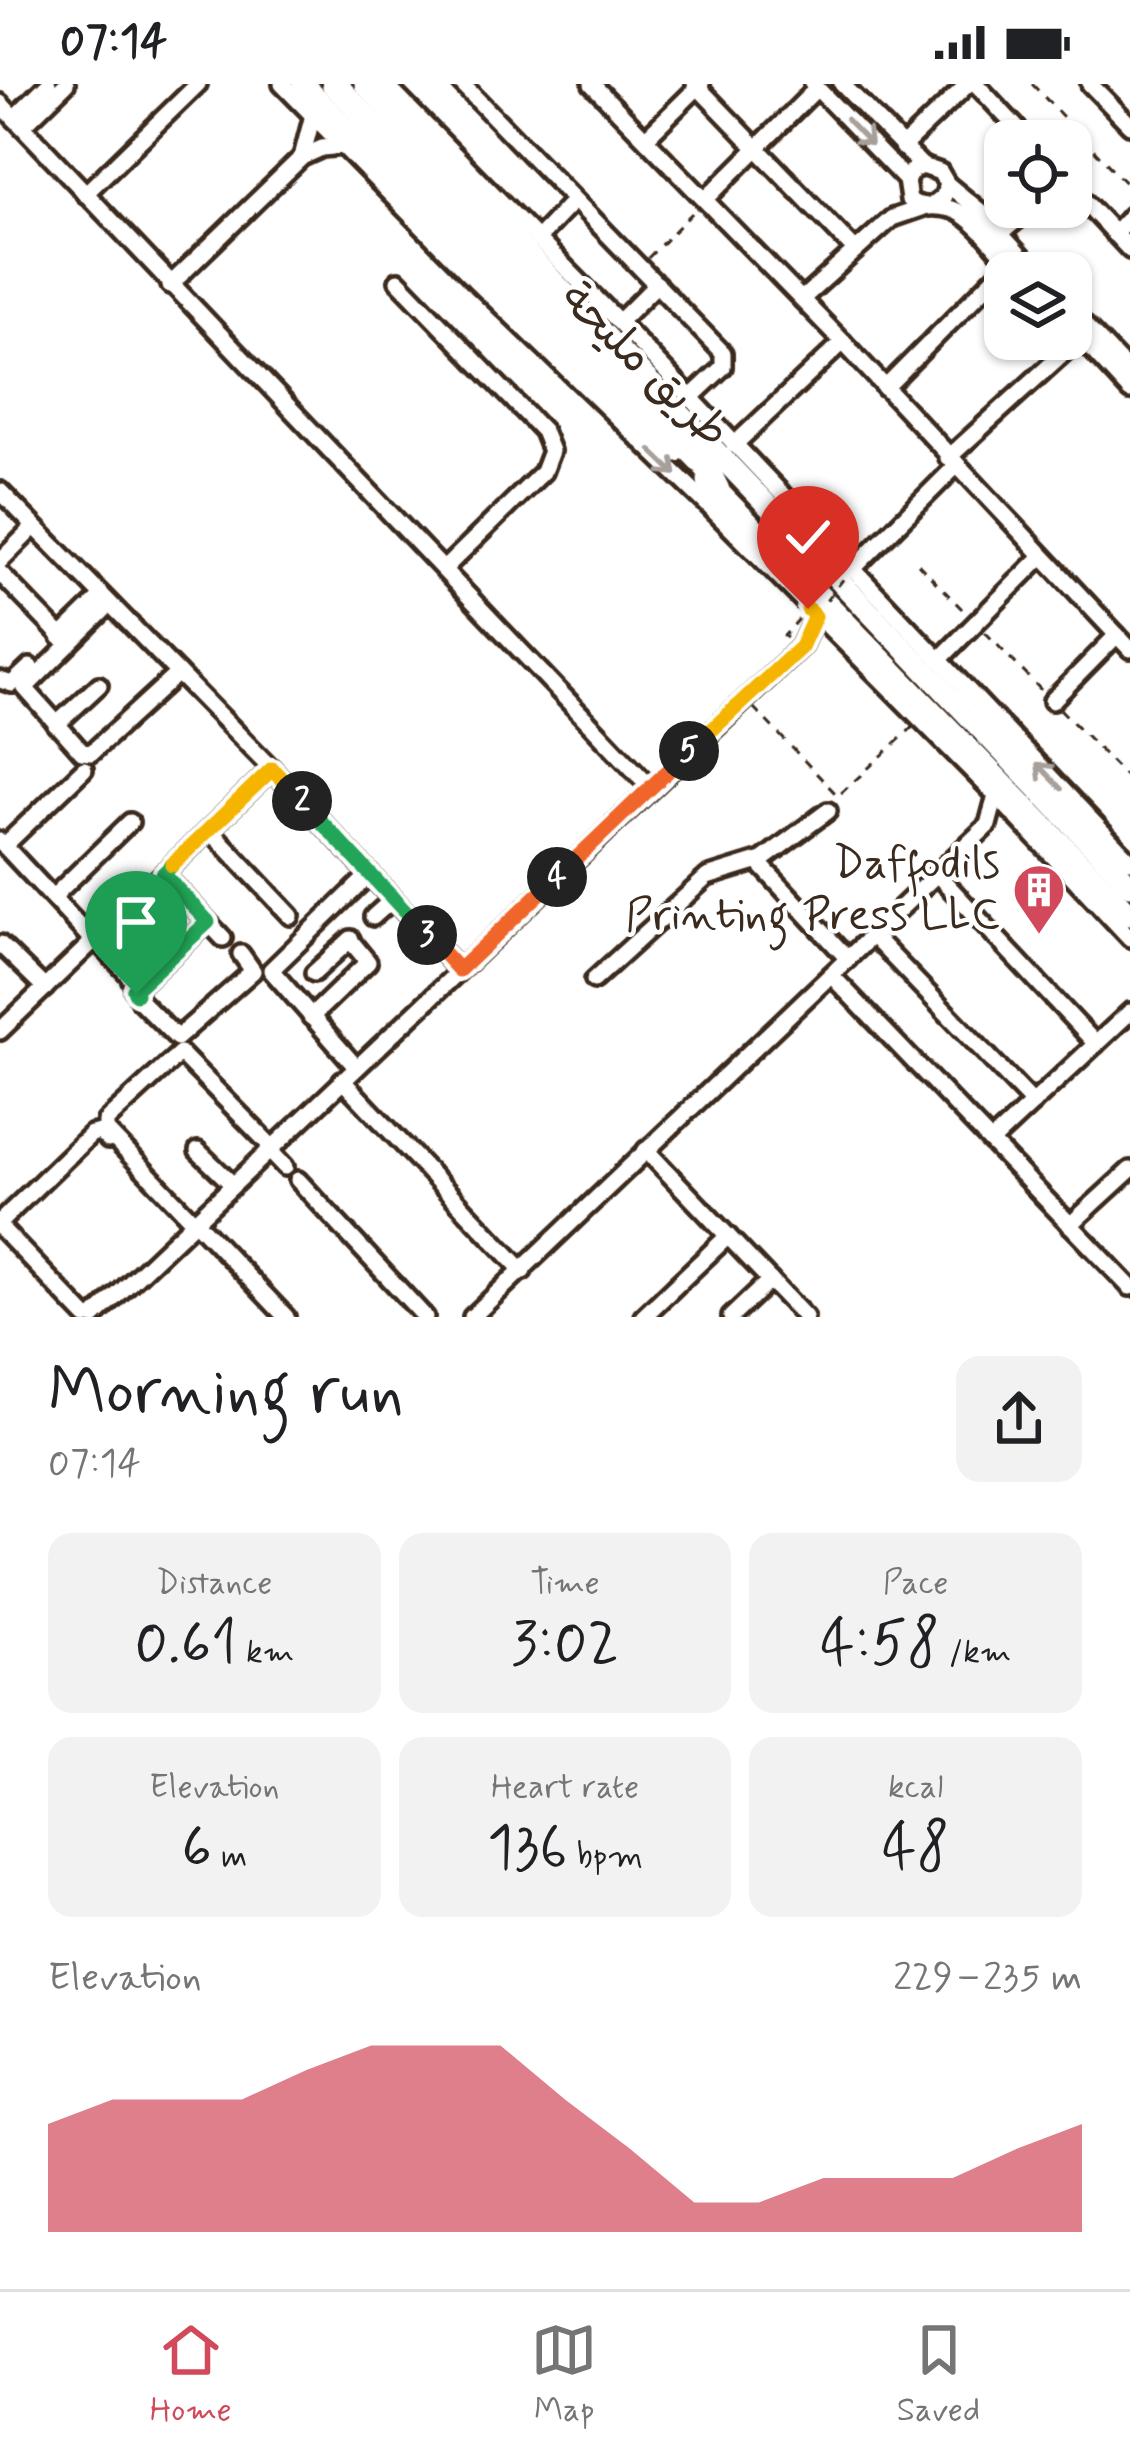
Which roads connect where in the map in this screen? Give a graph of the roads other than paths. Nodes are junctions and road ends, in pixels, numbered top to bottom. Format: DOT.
graph roads {
  1 [pos="48,84"];
  2 [pos="66,84"];
  3 [pos="198,84"];
  4 [pos="282,84"];
  5 [pos="303,84"];
  6 [pos="334,84"];
  7 [pos="365,84"];
  8 [pos="386,84"];
  9 [pos="462,84"];
  10 [pos="592,84"];
  11 [pos="623,84"];
  12 [pos="842,84"];
  13 [pos="972,84"];
  14 [pos="698,85"];
  15 [pos="815,86"];
  16 [pos="1102,88"];
  17 [pos="608,100"];
  18 [pos="0,103"];
  19 [pos="313,115"];
  20 [pos="1008,120"];
  21 [pos="19,122"];
  22 [pos="1130,125"];
  23 [pos="646,138"];
  24 [pos="343,146"];
  25 [pos="902,147"];
  26 [pos="757,148"];
  27 [pos="302,157"];
  28 [pos="922,166"];
  29 [pos="905,183"];
  30 [pos="946,184"];
  31 [pos="85,194"];
  32 [pos="574,200"];
  33 [pos="706,200"];
  34 [pos="926,207"];
  35 [pos="1092,210"];
  36 [pos="1130,216"];
  37 [pos="892,218"];
  38 [pos="1007,228"];
  39 [pos="1001,233"];
  40 [pos="1114,234"];
  41 [pos="537,239"];
  42 [pos="855,250"];
  43 [pos="1130,250"];
  44 [pos="998,252"];
  45 [pos="1018,252"];
  46 [pos="398,281"];
  47 [pos="170,284"];
  48 [pos="657,284"];
  49 [pos="984,295"];
  50 [pos="802,299"];
  51 [pos="619,322"];
  52 [pos="1092,332"];
  53 [pos="843,342"];
  54 [pos="1092,349"];
  55 [pos="1049,360"];
  56 [pos="1130,373"];
  57 [pos="885,388"];
  58 [pos="1130,391"];
  59 [pos="690,398"];
  60 [pos="734,445"];
  61 [pos="952,462"];
  62 [pos="717,489"];
  63 [pos="0,491"];
  64 [pos="32,525"];
  65 [pos="0,556"];
  66 [pos="1042,556"];
  67 [pos="444,569"];
  68 [pos="850,572"];
  69 [pos="0,573"];
  70 [pos="106,600"];
  71 [pos="811,612"];
  72 [pos="1118,635"];
  73 [pos="62,637"];
  74 [pos="838,641"];
  75 [pos="797,645"];
  76 [pos="1130,649"];
  77 [pos="939,660"];
  78 [pos="178,674"];
  79 [pos="0,680"];
  80 [pos="99,686"];
  81 [pos="1052,701"];
  82 [pos="56,725"];
  83 [pos="84,769"];
  84 [pos="272,769"];
  85 [pos="651,788"];
  86 [pos="996,795"];
  87 [pos="828,811"];
  88 [pos="130,822"];
  89 [pos="1022,824"];
  90 [pos="988,825"];
  91 [pos="210,830"];
  92 [pos="2,844"];
  93 [pos="1130,861"];
  94 [pos="758,862"];
  95 [pos="163,874"];
  96 [pos="370,874"];
  97 [pos="937,874"];
  98 [pos="1068,874"];
  99 [pos="1130,885"];
  100 [pos="1104,887"];
  101 [pos="53,897"];
  102 [pos="393,899"];
  103 [pos="1130,914"];
  104 [pos="291,916"];
  105 [pos="373,917"];
  106 [pos="208,922"];
  107 [pos="872,935"];
  108 [pos="223,938"];
  109 [pos="1130,938"];
  110 [pos="94,940"];
  111 [pos="0,944"];
  112 [pos="241,954"];
  113 [pos="848,959"];
  114 [pos="459,970"];
  115 [pos="314,974"];
  116 [pos="831,975"];
  117 [pos="594,980"];
  118 [pos="45,988"];
  119 [pos="134,990"];
  120 [pos="1130,1012"];
  121 [pos="311,1017"];
  122 [pos="1130,1022"];
  123 [pos="0,1031"];
  124 [pos="1096,1044"];
  125 [pos="356,1067"];
  126 [pos="342,1080"];
  127 [pos="1033,1103"];
  128 [pos="994,1145"];
  129 [pos="269,1148"];
  130 [pos="646,1150"];
  131 [pos="198,1151"];
  132 [pos="285,1167"];
  133 [pos="1130,1170"];
  134 [pos="298,1180"];
  135 [pos="232,1184"];
  136 [pos="192,1222"];
  137 [pos="0,1225"];
  138 [pos="1070,1225"];
  139 [pos="728,1236"];
  140 [pos="523,1271"];
  141 [pos="770,1280"];
  142 [pos="1130,1287"];
  143 [pos="90,1317"];
  144 [pos="286,1317"];
  145 [pos="425,1317"];
  146 [pos="472,1317"];
  147 [pos="643,1317"];
  148 [pos="730,1317"];
  149 [pos="805,1317"];
  1 -- 21 [label="street"];
  2 -- 21 [label="street"];
  3 -- 31 [label="street"];
  4 -- 19 [label="street"];
  5 -- 62 [label="main road, طريق مليحة"];
  6 -- 62 [label="highway"];
  7 -- 99 [label="main road, طريق مليحة"];
  8 -- 41 [label="street"];
  9 -- 32 [label="street"];
  10 -- 17 [label="street"];
  11 -- 17 [label="street"];
  12 -- 25 [label="street"];
  13 -- 20 [label="street"];
  13 -- 25 [label="street"];
  14 -- 23 [label="street"];
  14 -- 26 [label="street"];
  15 -- 26 [label="street"];
  15 -- 29 [label="street, one-way"];
  16 -- 22 [label="street"];
  17 -- 23 [label="street"];
  18 -- 21 [label="street"];
  19 -- 24 [label="street"];
  19 -- 27 [label="street"];
  21 -- 31 [label="street"];
  23 -- 33 [label="street"];
  24 -- 27 [label="street"];
  24 -- 71 [label="street, one-way"];
  25 -- 28 [label="street"];
  26 -- 33 [label="street"];
  26 -- 42 [label="street"];
  27 -- 47 [label="street"];
  28 -- 29 [label="street"];
  28 -- 30 [label="street"];
  29 -- 34 [label="street"];
  29 -- 37 [label="street"];
  30 -- 34 [label="street"];
  30 -- 39 [label="street"];
  31 -- 47 [label="street"];
  32 -- 41 [label="street"];
  32 -- 48 [label="street"];
  33 -- 50 [label="street"];
  34 -- 37 [label="street"];
  34 -- 44 [label="street"];
  35 -- 40 [label="street"];
  36 -- 40 [label="street"];
  37 -- 42 [label="street"];
  38 -- 39 [label="street"];
  39 -- 45 [label="street"];
  40 -- 43 [label="street"];
  41 -- 51 [label="street"];
  42 -- 50 [label="street"];
  46 -- 67 [label="street"];
  47 -- 67 [label="street"];
  48 -- 51 [label="street"];
  48 -- 59 [label="street"];
  49 -- 57 [label="street"];
  50 -- 53 [label="street"];
  51 -- 59 [label="street"];
  52 -- 56 [label="street"];
  53 -- 57 [label="street"];
  53 -- 60 [label="street"];
  54 -- 58 [label="street"];
  55 -- 61 [label="street"];
  57 -- 61 [label="street"];
  59 -- 60 [label="street"];
  60 -- 68 [label="street"];
  61 -- 66 [label="street"];
  61 -- 68 [label="street"];
  62 -- 100 [label="main road, طريق مليحة"];
  63 -- 64 [label="street"];
  64 -- 65 [label="street"];
  64 -- 70 [label="street"];
  66 -- 72 [label="street"];
  66 -- 77 [label="street"];
  67 -- 85 [label="street"];
  68 -- 77 [label="street"];
  69 -- 73 [label="street"];
  70 -- 73 [label="street"];
  70 -- 78 [label="street"];
  70 -- 82 [label="street"];
  71 -- 74 [label="street"];
  71 -- 75 [label="street"];
  72 -- 76 [label="street"];
  72 -- 81 [label="street"];
  73 -- 79 [label="street"];
  74 -- 75 [label="street"];
  74 -- 86 [label="street"];
  75 -- 85 [label="street"];
  93 -- 77 [label="street, one-way"];
  78 -- 82 [label="street"];
  78 -- 84 [label="street"];
  80 -- 82 [label="street"];
  83 -- 92 [label="street"];
  84 -- 91 [label="street"];
  84 -- 96 [label="street"];
  85 -- 114 [label="street"];
  86 -- 89 [label="street"];
  86 -- 90 [label="street"];
  87 -- 94 [label="street"];
  88 -- 101 [label="street"];
  89 -- 90 [label="street"];
  89 -- 98 [label="street"];
  90 -- 97 [label="street"];
  91 -- 95 [label="street"];
  91 -- 104 [label="street"];
  92 -- 101 [label="street"];
  94 -- 113 [label="street"];
  94 -- 117 [label="street"];
  95 -- 106 [label="street"];
  95 -- 110 [label="street"];
  96 -- 102 [label="street"];
  96 -- 121 [label="street"];
  97 -- 107 [label="street"];
  97 -- 124 [label="street"];
  98 -- 100 [label="main road"];
  98 -- 109 [label="street"];
  100 -- 103 [label="main road, طريق مليحة"];
  101 -- 110 [label="street"];
  102 -- 105 [label="street"];
  102 -- 114 [label="street"];
  106 -- 108 [label="street"];
  106 -- 119 [label="street"];
  107 -- 113 [label="street"];
  107 -- 127 [label="street"];
  110 -- 118 [label="street"];
  110 -- 119 [label="street"];
  111 -- 118 [label="street"];
  112 -- 119 [label="street"];
  113 -- 116 [label="street"];
  114 -- 125 [label="street"];
  115 -- 121 [label="street"];
  116 -- 128 [label="street"];
  116 -- 130 [label="street"];
  118 -- 123 [label="street"];
  120 -- 124 [label="street"];
  121 -- 125 [label="street"];
  122 -- 128 [label="street"];
  124 -- 127 [label="street"];
  125 -- 126 [label="street"];
  126 -- 129 [label="street"];
  126 -- 140 [label="street"];
  127 -- 128 [label="street"];
  128 -- 138 [label="street"];
  129 -- 132 [label="street"];
  129 -- 135 [label="street"];
  129 -- 136 [label="street"];
  130 -- 139 [label="street"];
  130 -- 140 [label="street"];
  131 -- 135 [label="street"];
  133 -- 138 [label="street"];
  134 -- 145 [label="street"];
  135 -- 136 [label="street"];
  136 -- 137 [label="street"];
  136 -- 143 [label="street"];
  136 -- 144 [label="street"];
  137 -- 143 [label="street"];
  138 -- 142 [label="street"];
  139 -- 141 [label="street"];
  139 -- 147 [label="street"];
  140 -- 146 [label="street"];
  141 -- 148 [label="street"];
  141 -- 149 [label="street"];
}
